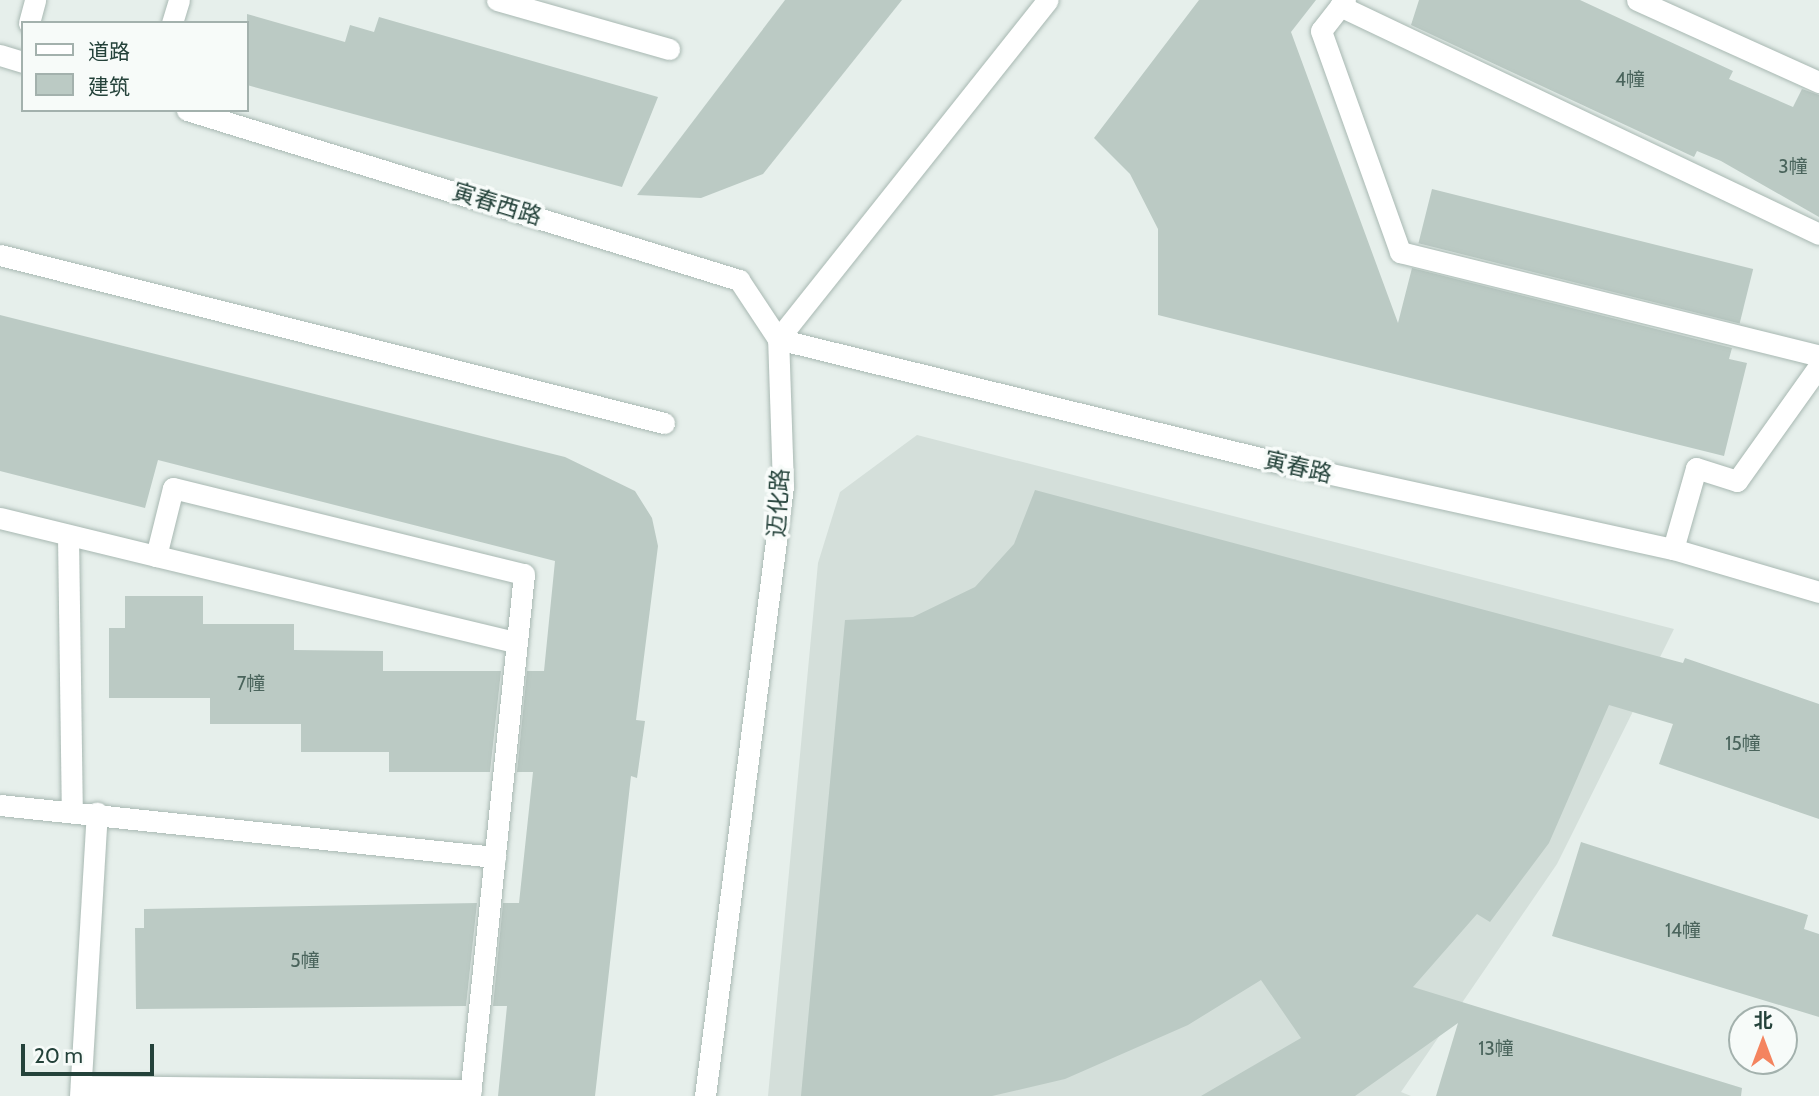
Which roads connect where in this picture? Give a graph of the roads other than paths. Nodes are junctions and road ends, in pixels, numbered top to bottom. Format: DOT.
graph roads {
  1 [pos="35,0"];
  2 [pos="179,0"];
  3 [pos="497,0"];
  4 [pos="1048,0"];
  5 [pos="1637,0"];
  6 [pos="1343,3"];
  7 [pos="30,21"];
  8 [pos="173,21"];
  9 [pos="669,48"];
  10 [pos="1819,82"];
  11 [pos="193,112"];
  12 [pos="1819,234"];
  13 [pos="0,254"];
  14 [pos="778,339"];
  15 [pos="1819,356"];
  16 [pos="1819,366"];
  17 [pos="664,423"];
  18 [pos="0,518"];
  19 [pos="68,535"];
  20 [pos="1673,549"];
  21 [pos="156,556"];
  22 [pos="1819,592"];
  23 [pos="517,643"];
  24 [pos="0,806"];
  25 [pos="72,811"];
  26 [pos="97,813"];
  27 [pos="495,857"];
  28 [pos="81,1091"];
  29 [pos="470,1093"];
  30 [pos="705,1096"];
  1 -- 7 [label="street"];
  2 -- 8 [label="street"];
  3 -- 9 [label="street"];
  4 -- 14 [label="street"];
  5 -- 10 [label="street"];
  6 -- 12 [label="street"];
  6 -- 15 [label="street"];
  11 -- 14 [label="street, 寅春西路"];
  13 -- 17 [label="street"];
  14 -- 20 [label="street, 寅春路"];
  14 -- 30 [label="street, 迈化路"];
  16 -- 20 [label="street"];
  18 -- 19 [label="street"];
  19 -- 21 [label="street"];
  19 -- 25 [label="street"];
  20 -- 22 [label="street, 寅春路"];
  21 -- 23 [label="street"];
  21 -- 23 [label="street"];
  23 -- 27 [label="street"];
  24 -- 25 [label="street"];
  25 -- 26 [label="street"];
  26 -- 27 [label="street"];
  26 -- 28 [label="street"];
  27 -- 29 [label="street"];
  28 -- 29 [label="street"];
}
